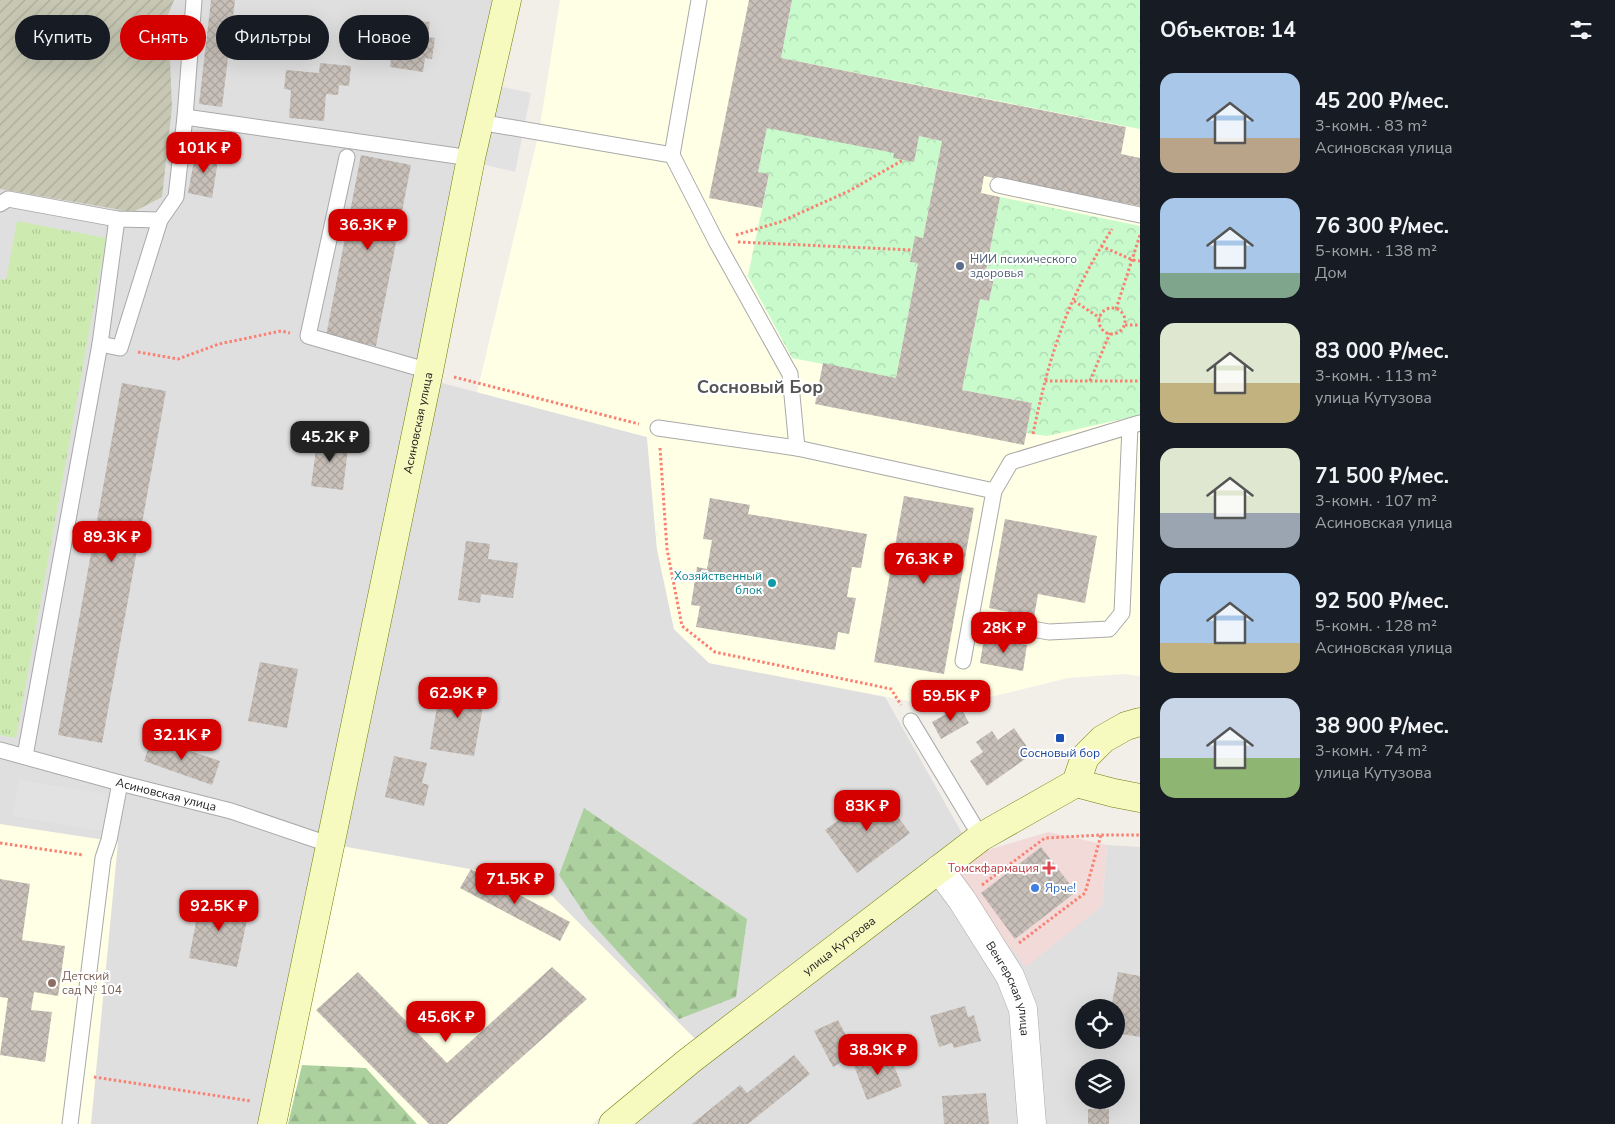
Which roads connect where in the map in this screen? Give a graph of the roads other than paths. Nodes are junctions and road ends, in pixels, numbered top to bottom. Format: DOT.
graph roads {
  1 [pos="194,0"];
  2 [pos="506,0"];
  3 [pos="699,0"];
  4 [pos="185,117"];
  5 [pos="479,122"];
  6 [pos="672,155"];
  7 [pos="346,157"];
  8 [pos="471,158"];
  9 [pos="998,185"];
  10 [pos="0,204"];
  11 [pos="1140,215"];
  12 [pos="117,219"];
  13 [pos="160,220"];
  14 [pos="100,344"];
  15 [pos="429,371"];
  16 [pos="1135,425"];
  17 [pos="658,428"];
  18 [pos="797,448"];
  19 [pos="994,491"];
  20 [pos="999,623"];
  21 [pos="963,661"];
  22 [pos="911,721"];
  23 [pos="1140,722"];
  24 [pos="0,750"];
  25 [pos="25,756"];
  26 [pos="1076,782"];
  27 [pos="120,783"];
  28 [pos="1140,798"];
  29 [pos="981,837"];
  30 [pos="331,845"];
  31 [pos="939,869"];
  32 [pos="274,1114"];
  33 [pos="70,1124"];
  34 [pos="613,1124"];
  35 [pos="1032,1124"];
  1 -- 4 [label="lane"];
  2 -- 5 [label="street, Асиновская улица"];
  3 -- 6 [label="lane"];
  4 -- 8 [label="lane"];
  4 -- 13 [label="lane"];
  5 -- 6 [label="lane"];
  5 -- 8 [label="street, Асиновская улица"];
  6 -- 18 [label="lane"];
  7 -- 15 [label="lane"];
  8 -- 15 [label="street, Асиновская улица"];
  9 -- 11 [label="lane"];
  10 -- 12 [label="lane"];
  12 -- 13 [label="lane"];
  12 -- 14 [label="lane"];
  13 -- 14 [label="lane"];
  14 -- 25 [label="lane"];
  15 -- 30 [label="street, Асиновская улица"];
  16 -- 19 [label="lane"];
  16 -- 20 [label="lane"];
  17 -- 18 [label="lane"];
  18 -- 19 [label="lane"];
  19 -- 21 [label="lane"];
  22 -- 29 [label="lane"];
  23 -- 26 [label="street"];
  24 -- 25 [label="lane, Асиновская улица"];
  25 -- 27 [label="lane, Асиновская улица"];
  26 -- 28 [label="street"];
  26 -- 29 [label="street, улица Кутузова"];
  27 -- 30 [label="lane, Асиновская улица"];
  27 -- 33 [label="lane"];
  29 -- 31 [label="street, улица Кутузова"];
  30 -- 32 [label="street, Асиновская улица"];
  31 -- 34 [label="street, улица Кутузова"];
  31 -- 35 [label="street, Венгерская улица"];
}
